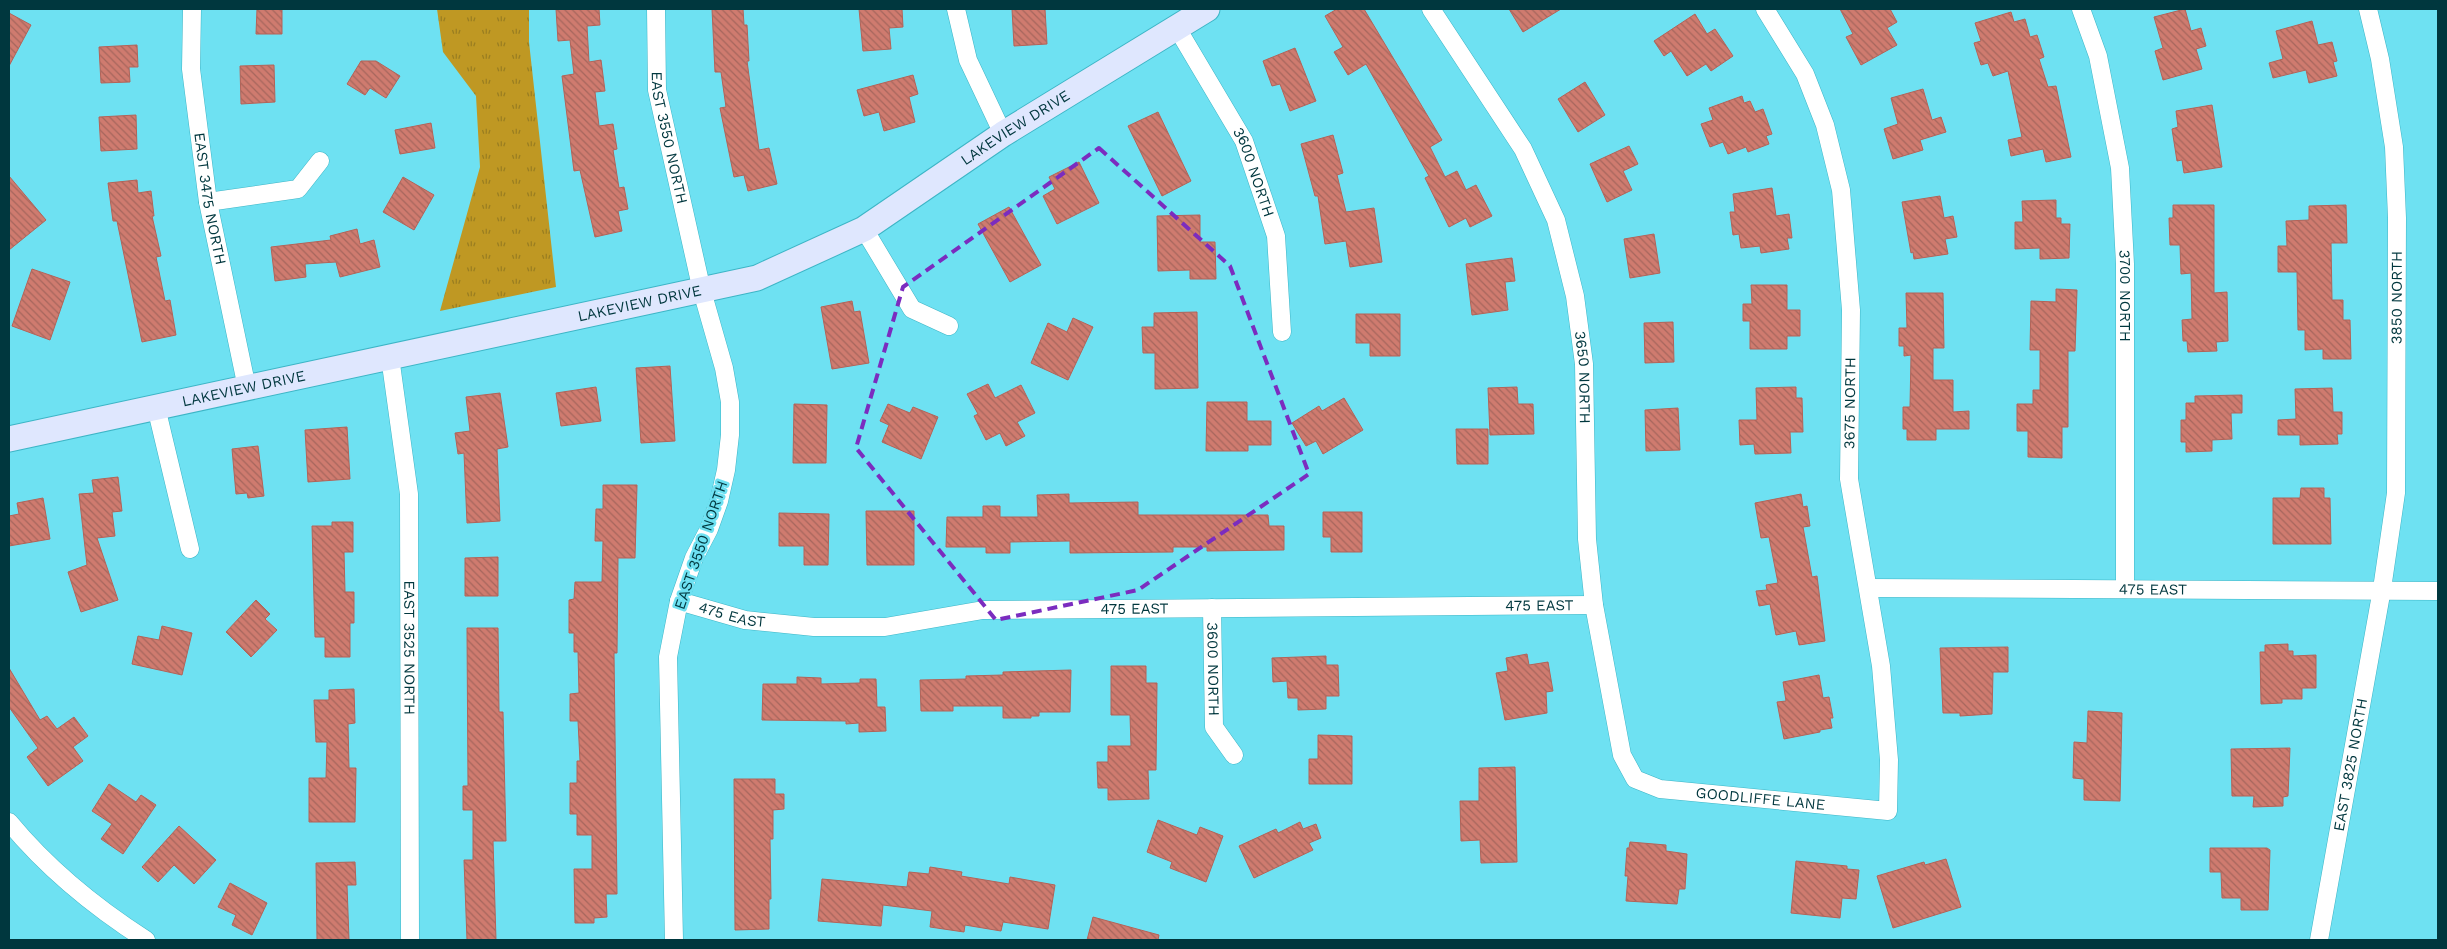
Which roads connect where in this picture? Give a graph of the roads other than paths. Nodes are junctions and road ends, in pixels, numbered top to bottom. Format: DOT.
graph roads {
  1 [pos="192,9"];
  2 [pos="656,9"];
  3 [pos="956,9"];
  4 [pos="1207,9"];
  5 [pos="1431,9"];
  6 [pos="1765,9"];
  7 [pos="2081,9"];
  8 [pos="2368,9"];
  9 [pos="1177,28"];
  10 [pos="1003,134"];
  11 [pos="320,161"];
  12 [pos="208,202"];
  13 [pos="864,229"];
  14 [pos="702,292"];
  15 [pos="949,326"];
  16 [pos="1282,332"];
  17 [pos="390,357"];
  18 [pos="247,388"];
  19 [pos="156,407"];
  20 [pos="9,439"];
  21 [pos="190,549"];
  22 [pos="1868,588"];
  23 [pos="2125,589"];
  24 [pos="2382,589"];
  25 [pos="2438,591"];
  26 [pos="679,601"];
  27 [pos="1594,606"];
  28 [pos="1212,608"];
  29 [pos="1234,755"];
  30 [pos="1635,779"];
  31 [pos="1888,811"];
  32 [pos="9,822"];
  33 [pos="146,940"];
  34 [pos="410,940"];
  35 [pos="674,940"];
  36 [pos="2318,940"];
  1 -- 12 [label="street, EAST 3475 NORTH"];
  2 -- 14 [label="street, EAST 3550 NORTH"];
  3 -- 10 [label="street"];
  4 -- 9 [label="street, LAKEVIEW DRIVE"];
  5 -- 27 [label="street, 3650 NORTH"];
  6 -- 22 [label="street, 3675 NORTH"];
  7 -- 23 [label="street, 3700 NORTH"];
  8 -- 24 [label="street, 3850 NORTH"];
  9 -- 10 [label="street, LAKEVIEW DRIVE"];
  9 -- 16 [label="street, 3600 NORTH"];
  10 -- 13 [label="street, LAKEVIEW DRIVE"];
  11 -- 12 [label="street"];
  12 -- 18 [label="street, EAST 3475 NORTH"];
  13 -- 14 [label="street, LAKEVIEW DRIVE"];
  13 -- 15 [label="street"];
  14 -- 17 [label="street, LAKEVIEW DRIVE"];
  14 -- 26 [label="street, EAST 3550 NORTH"];
  17 -- 18 [label="street, LAKEVIEW DRIVE"];
  17 -- 34 [label="street, EAST 3525 NORTH"];
  18 -- 19 [label="street, LAKEVIEW DRIVE"];
  19 -- 20 [label="street, LAKEVIEW DRIVE"];
  19 -- 21 [label="street"];
  22 -- 23 [label="street, 475 EAST"];
  22 -- 31 [label="street, 3675 NORTH"];
  23 -- 24 [label="street, 475 EAST"];
  24 -- 25 [label="street, 475 EAST"];
  24 -- 36 [label="street, EAST 3825 NORTH"];
  26 -- 28 [label="street, 475 EAST"];
  26 -- 35 [label="street, EAST 3550 NORTH"];
  27 -- 28 [label="street, 475 EAST"];
  27 -- 30 [label="street, 3650 NORTH"];
  28 -- 29 [label="street, 3600 NORTH"];
  30 -- 31 [label="street, GOODLIFFE LANE"];
  32 -- 33 [label="street"];
}
